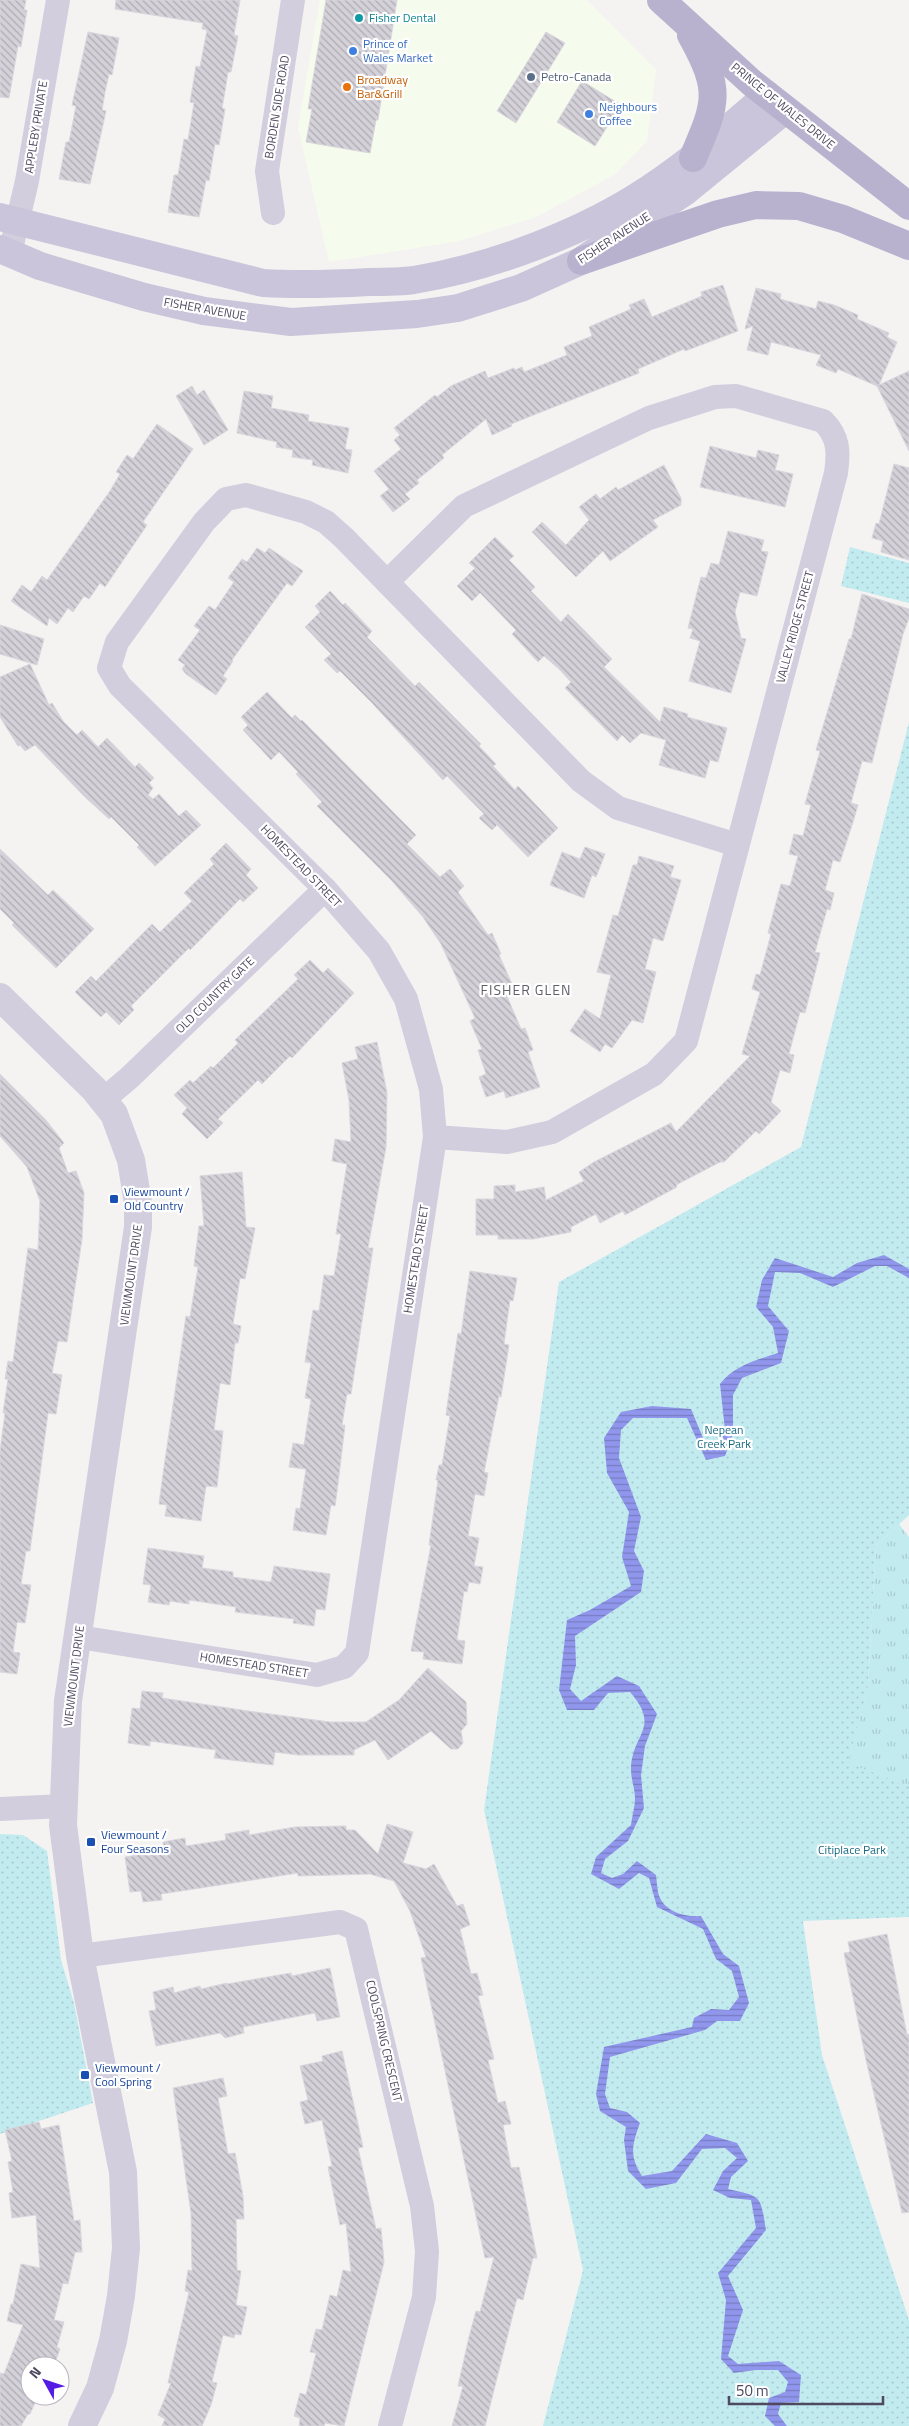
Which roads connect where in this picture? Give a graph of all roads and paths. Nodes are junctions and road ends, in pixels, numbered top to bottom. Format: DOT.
graph roads {
  1 [pos="58,0"];
  2 [pos="293,0"];
  3 [pos="661,0"];
  4 [pos="683,21"];
  5 [pos="776,102"];
  6 [pos="693,158"];
  7 [pos="909,206"];
  8 [pos="273,213"];
  9 [pos="9,218"];
  10 [pos="909,246"];
  11 [pos="5,251"];
  12 [pos="581,261"];
  13 [pos="413,280"];
  14 [pos="417,314"];
  15 [pos="387,582"];
  16 [pos="737,845"];
  17 [pos="325,889"];
  18 [pos="0,997"];
  19 [pos="104,1099"];
  20 [pos="434,1137"];
  21 [pos="79,1637"];
  22 [pos="64,1806"];
  23 [pos="0,1809"];
  24 [pos="80,1956"];
  25 [pos="82,2426"];
  26 [pos="390,2426"];
  1 -- 9 [label="street, APPLEBY PRIVATE"];
  2 -- 8 [label="street, BORDEN SIDE ROAD"];
  3 -- 4 [label="main road, PRINCE OF WALES DRIVE"];
  4 -- 5 [label="main road, PRINCE OF WALES DRIVE"];
  4 -- 6 [label="main road"];
  5 -- 6 [label="main road, FISHER AVENUE"];
  5 -- 7 [label="main road, PRINCE OF WALES DRIVE"];
  5 -- 12 [label="main road, FISHER AVENUE"];
  6 -- 13 [label="main road, FISHER AVENUE"];
  9 -- 11 [label="street, APPLEBY PRIVATE"];
  9 -- 13 [label="main road, FISHER AVENUE"];
  10 -- 12 [label="main road"];
  11 -- 14 [label="main road, FISHER AVENUE"];
  12 -- 14 [label="main road, FISHER AVENUE"];
  13 -- 14 [label="main road"];
  15 -- 16 [label="street, HOMESTEAD STREET"];
  15 -- 16 [label="street, VALLEY RIDGE STREET"];
  15 -- 17 [label="street, HOMESTEAD STREET"];
  16 -- 20 [label="street, VALLEY RIDGE STREET"];
  17 -- 19 [label="street, OLD COUNTRY GATE"];
  17 -- 20 [label="street, HOMESTEAD STREET"];
  18 -- 19 [label="street, VIEWMOUNT DRIVE"];
  19 -- 21 [label="street, VIEWMOUNT DRIVE"];
  20 -- 21 [label="street, HOMESTEAD STREET"];
  21 -- 22 [label="street, VIEWMOUNT DRIVE"];
  22 -- 23 [label="street"];
  22 -- 24 [label="street, VIEWMOUNT DRIVE"];
  24 -- 25 [label="street, VIEWMOUNT DRIVE"];
  24 -- 26 [label="street, COOLSPRING CRESCENT"];
}
